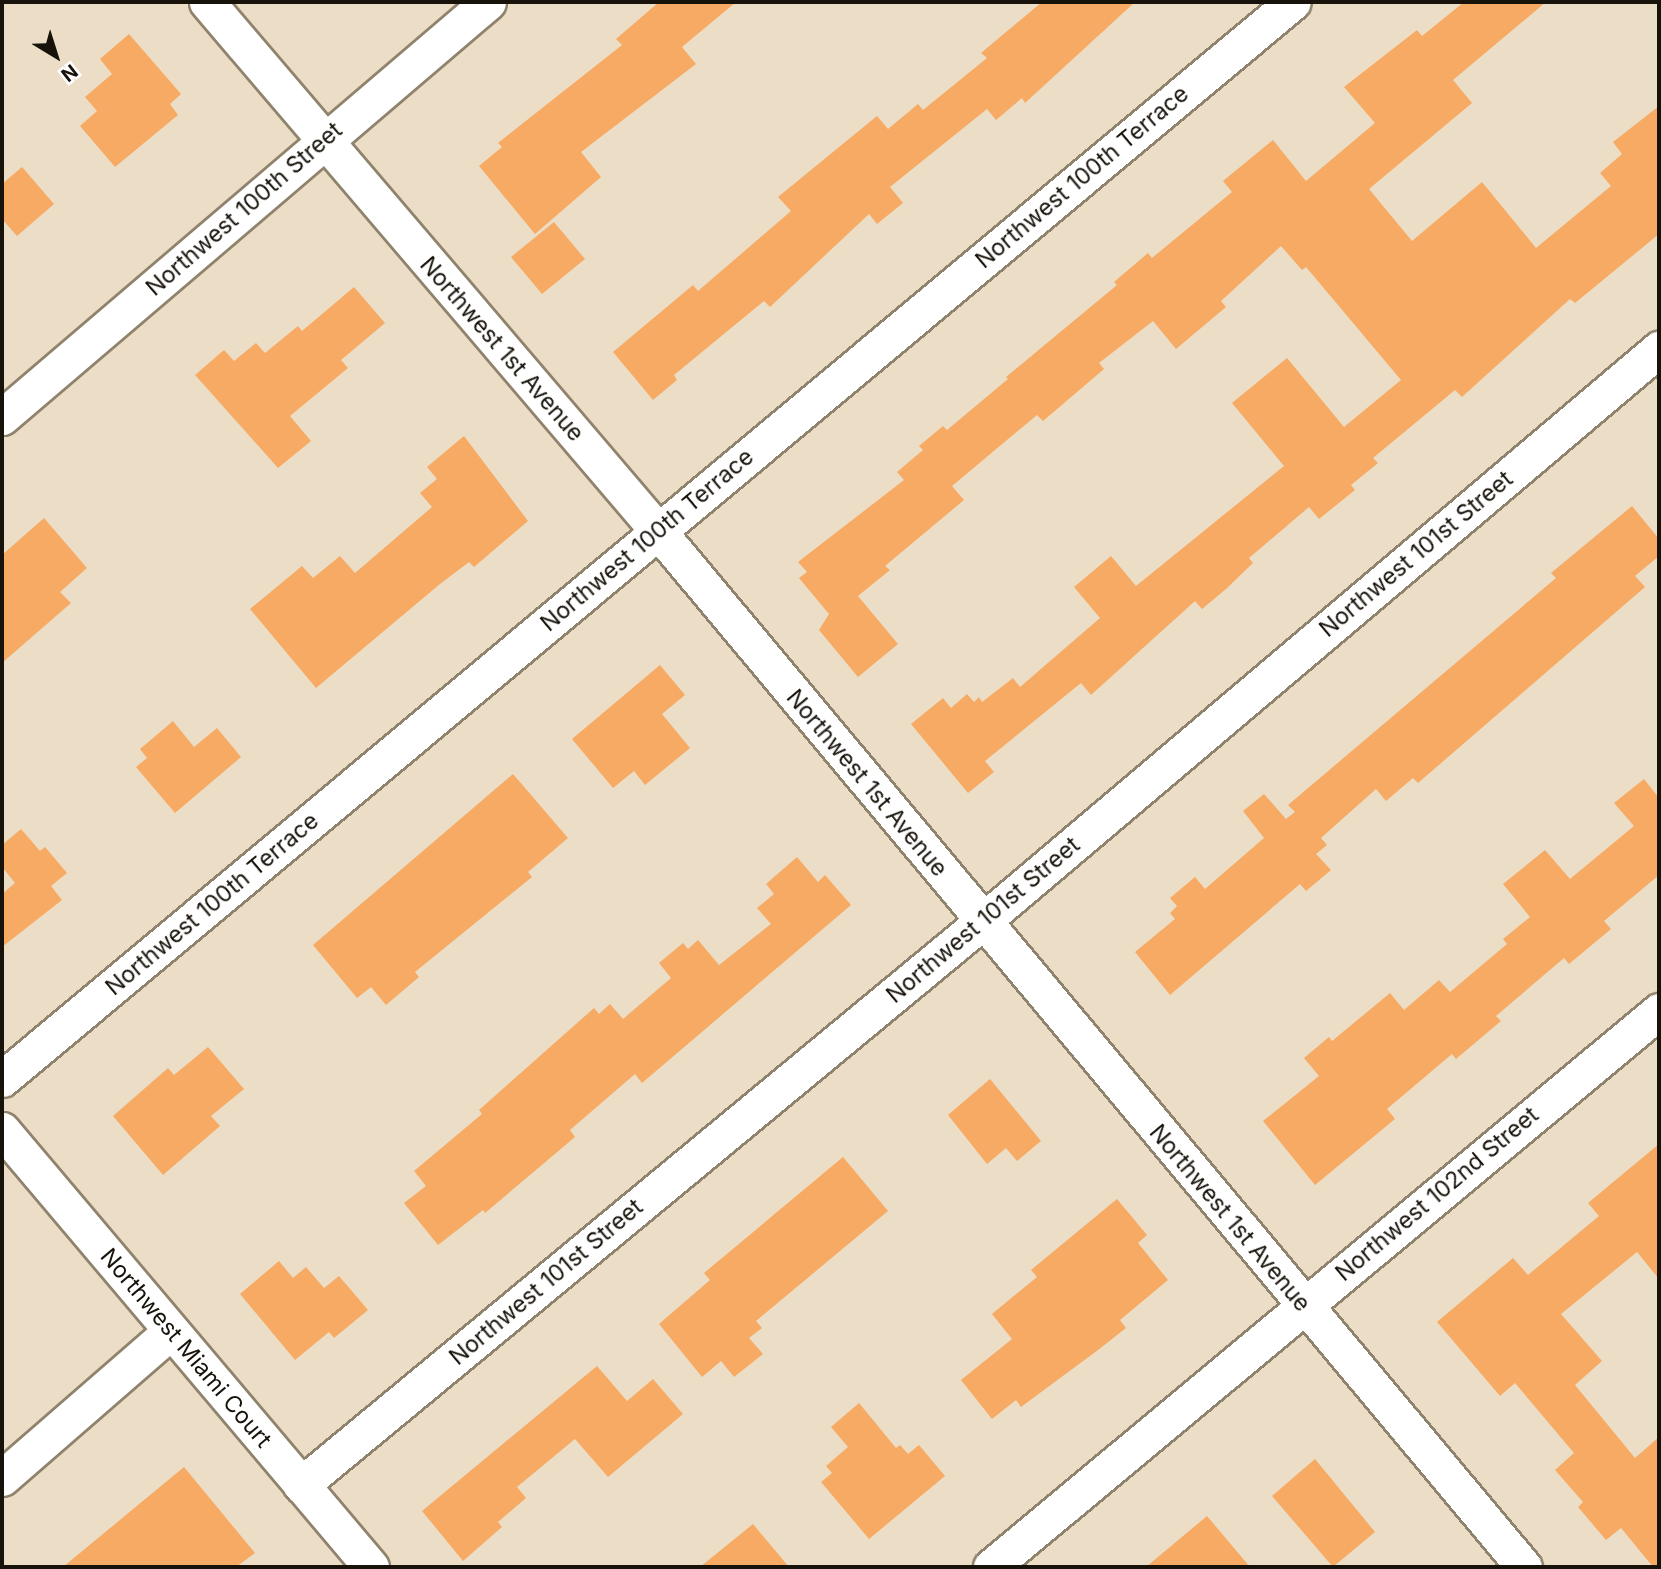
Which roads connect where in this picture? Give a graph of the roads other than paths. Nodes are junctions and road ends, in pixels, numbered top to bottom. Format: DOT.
graph roads {
  1 [pos="206,2"];
  2 [pos="488,2"];
  3 [pos="1293,2"];
  4 [pos="323,140"];
  5 [pos="1659,349"];
  6 [pos="2,417"];
  7 [pos="658,531"];
  8 [pos="983,921"];
  9 [pos="1659,1011"];
  10 [pos="2,1079"];
  11 [pos="2,1130"];
  12 [pos="1303,1305"];
  13 [pos="172,1331"];
  14 [pos="2,1478"];
  15 [pos="301,1485"];
  16 [pos="371,1567"];
  17 [pos="991,1567"];
  18 [pos="1524,1567"];
  1 -- 4 [label="street, Northwest 1st Avenue"];
  2 -- 4 [label="street, Northwest 100th Street"];
  3 -- 7 [label="street, Northwest 100th Terrace"];
  4 -- 6 [label="street, Northwest 100th Street"];
  4 -- 7 [label="street, Northwest 1st Avenue"];
  5 -- 8 [label="street, Northwest 101st Street"];
  7 -- 8 [label="street, Northwest 1st Avenue"];
  7 -- 10 [label="street, Northwest 100th Terrace"];
  8 -- 12 [label="street, Northwest 1st Avenue"];
  8 -- 15 [label="street, Northwest 101st Street"];
  9 -- 12 [label="street, Northwest 102nd Street"];
  11 -- 13 [label="street, Northwest Miami Court"];
  12 -- 17 [label="street, Northwest 102nd Street"];
  12 -- 18 [label="street, Northwest 1st Avenue"];
  13 -- 14 [label="street"];
  13 -- 15 [label="street, Northwest Miami Court"];
  15 -- 16 [label="street, Northwest Miami Court"];
}
